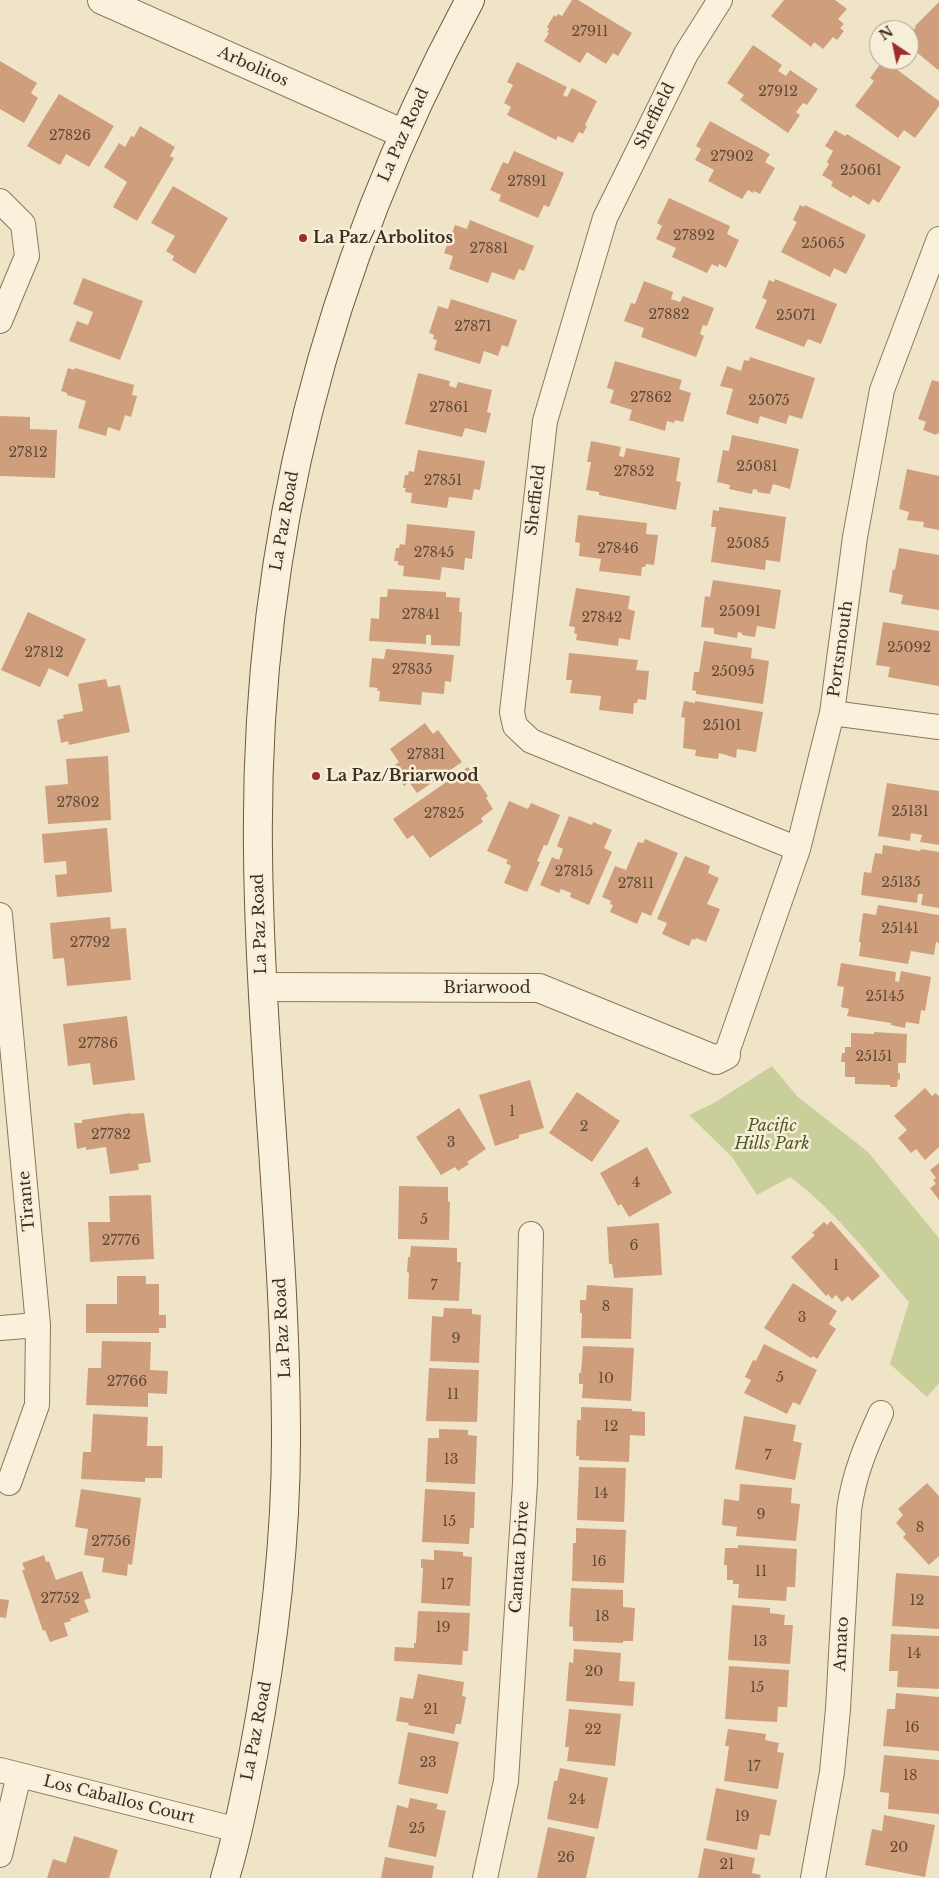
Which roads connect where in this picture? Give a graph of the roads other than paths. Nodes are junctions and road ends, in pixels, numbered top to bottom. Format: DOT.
graph roads {
  1 [pos="102,0"];
  2 [pos="470,0"];
  3 [pos="720,0"];
  4 [pos="404,134"];
  5 [pos="0,201"];
  6 [pos="939,240"];
  7 [pos="0,321"];
  8 [pos="832,713"];
  9 [pos="939,728"];
  10 [pos="798,849"];
  11 [pos="0,915"];
  12 [pos="263,987"];
  13 [pos="726,1055"];
  14 [pos="531,1234"];
  15 [pos="38,1325"];
  16 [pos="0,1328"];
  17 [pos="881,1413"];
  18 [pos="9,1483"];
  19 [pos="9,1772"];
  20 [pos="238,1830"];
  21 [pos="0,1855"];
  22 [pos="225,1878"];
  23 [pos="485,1878"];
  24 [pos="813,1878"];
  1 -- 4 [label="main road, Arbolitos"];
  2 -- 4 [label="main road, La Paz Road"];
  3 -- 10 [label="street, Sheffield"];
  4 -- 12 [label="main road, La Paz Road"];
  5 -- 7 [label="street"];
  6 -- 8 [label="street, Portsmouth"];
  8 -- 9 [label="street"];
  8 -- 10 [label="street, Portsmouth"];
  10 -- 13 [label="street, Portsmouth"];
  11 -- 15 [label="street, Tirante"];
  12 -- 13 [label="main road, Briarwood"];
  12 -- 20 [label="main road, La Paz Road"];
  14 -- 23 [label="street, Cantata Drive"];
  15 -- 16 [label="street"];
  15 -- 18 [label="street, Tirante"];
  17 -- 24 [label="street, Amato"];
  19 -- 20 [label="street, Los Caballos Court"];
  19 -- 21 [label="street"];
  20 -- 22 [label="main road, La Paz Road"];
}
